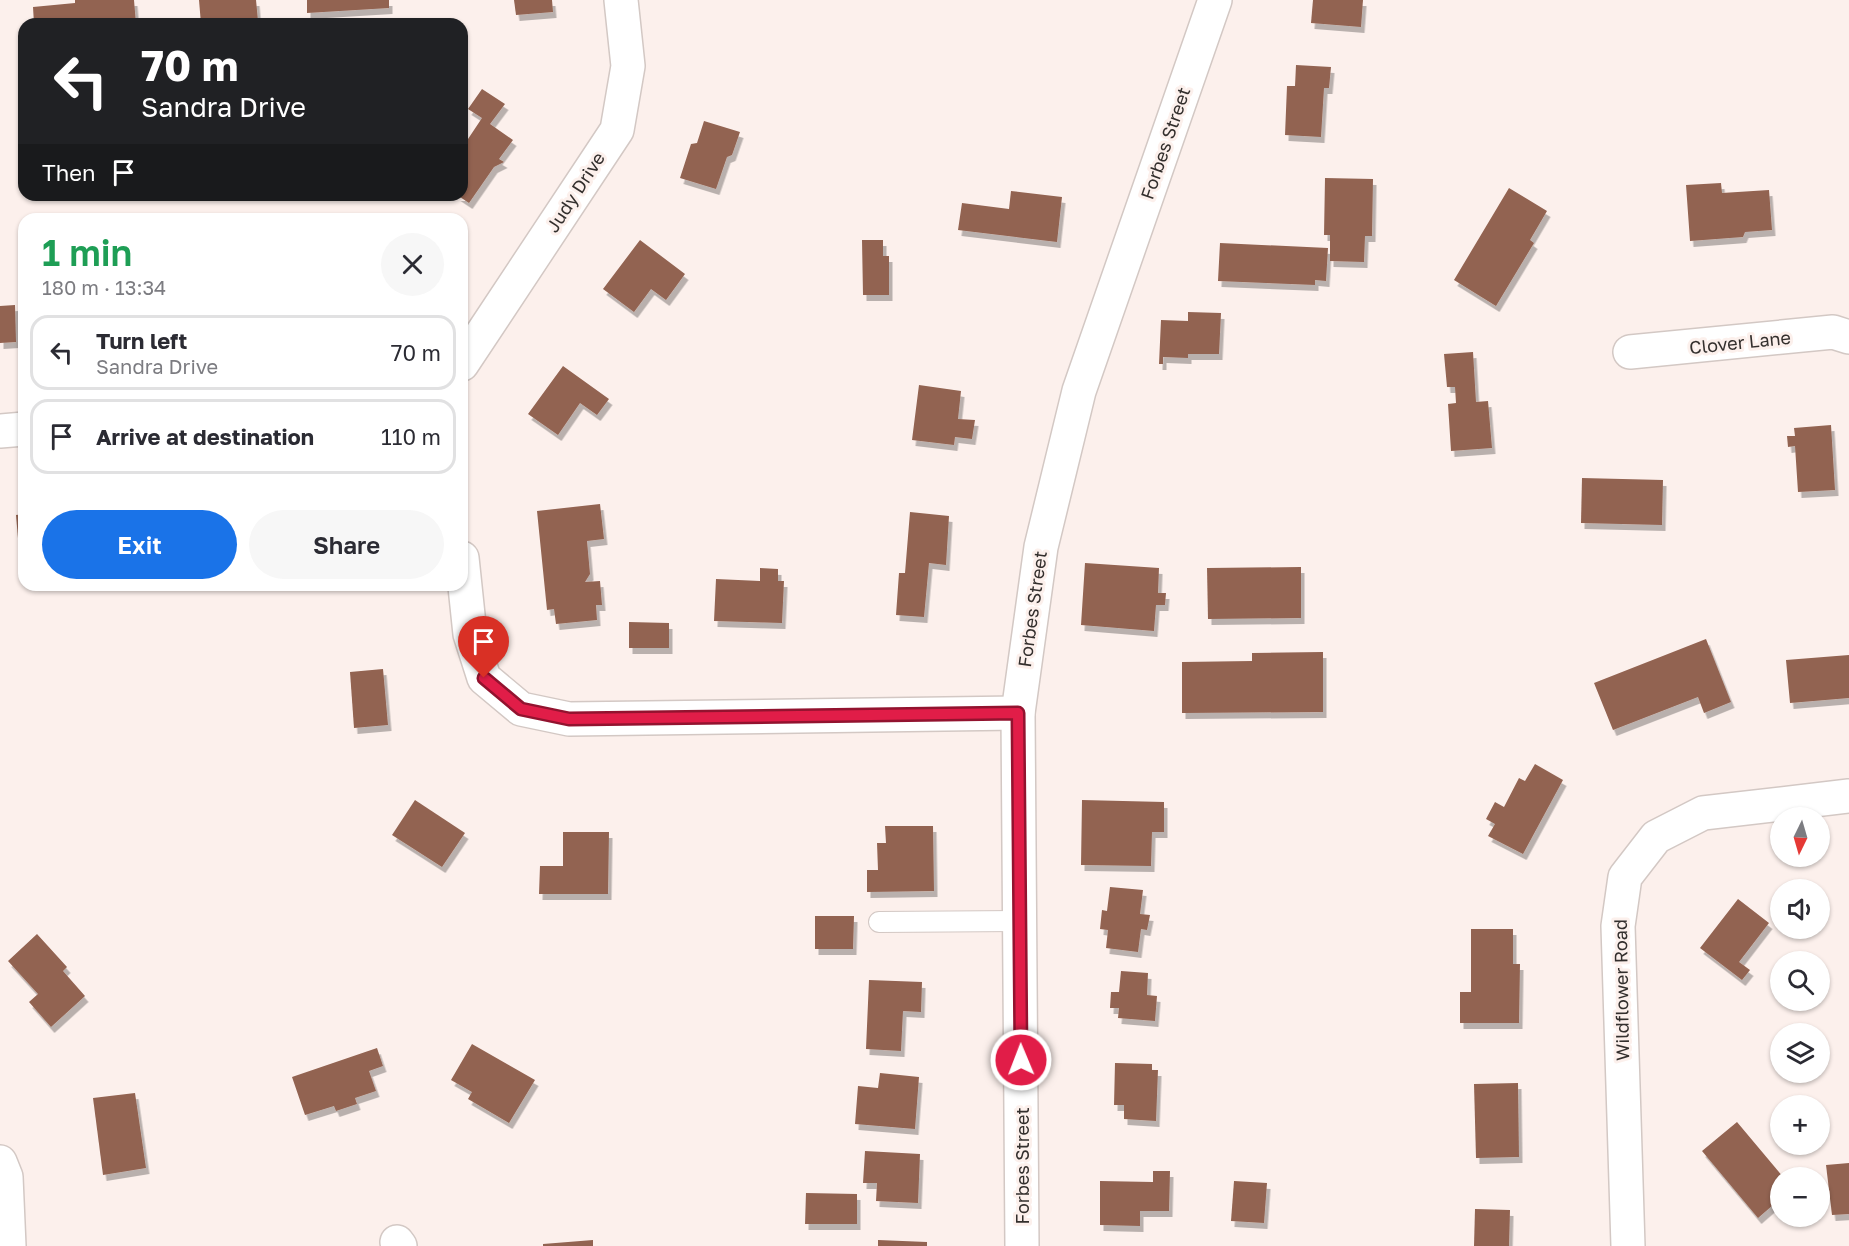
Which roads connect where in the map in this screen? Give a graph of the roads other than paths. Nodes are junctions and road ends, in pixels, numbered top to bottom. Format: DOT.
graph roads {
  1 [pos="621,0"];
  2 [pos="1215,0"];
  3 [pos="1849,337"];
  4 [pos="1630,352"];
  5 [pos="468,355"];
  6 [pos="18,430"];
  7 [pos="0,431"];
  8 [pos="465,591"];
  9 [pos="1018,713"];
  10 [pos="1849,796"];
  11 [pos="1020,921"];
  12 [pos="879,922"];
  13 [pos="0,1162"];
  14 [pos="9,1246"];
  15 [pos="1022,1246"];
  16 [pos="1628,1246"];
  1 -- 5 [label="street, Judy Drive"];
  2 -- 9 [label="street, Forbes Street"];
  3 -- 4 [label="street, Clover Lane"];
  6 -- 7 [label="street"];
  8 -- 9 [label="street"];
  9 -- 11 [label="street, Forbes Street"];
  10 -- 16 [label="street, Wildflower Road"];
  11 -- 12 [label="lane"];
  11 -- 15 [label="street, Forbes Street"];
  13 -- 14 [label="street"];
}
